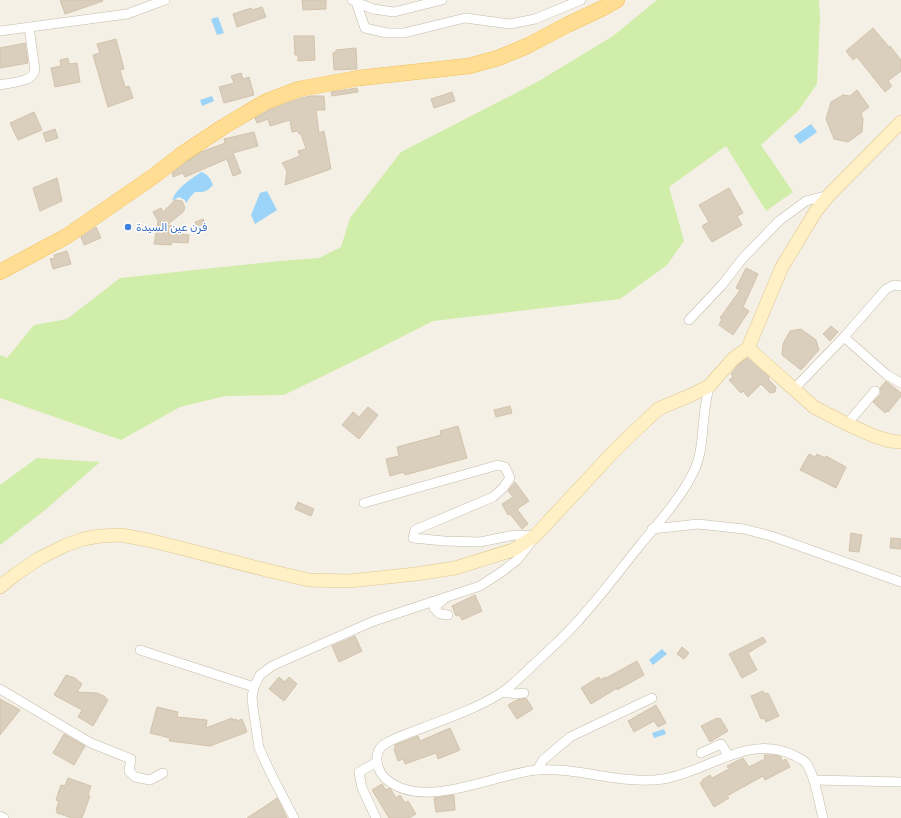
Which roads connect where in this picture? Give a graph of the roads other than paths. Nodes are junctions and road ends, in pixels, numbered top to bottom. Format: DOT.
graph roads {
  1 [pos="165,0"];
  2 [pos="442,0"];
  3 [pos="581,0"];
  4 [pos="617,0"];
  5 [pos="354,1"];
  6 [pos="29,27"];
  7 [pos="0,31"];
  8 [pos="0,85"];
  9 [pos="901,122"];
  10 [pos="829,195"];
  11 [pos="0,272"];
  12 [pos="901,286"];
  13 [pos="689,320"];
  14 [pos="844,337"];
  15 [pos="748,348"];
  16 [pos="901,383"];
  17 [pos="709,386"];
  18 [pos="794,389"];
  19 [pos="875,391"];
  20 [pos="848,424"];
  21 [pos="901,442"];
  22 [pos="364,504"];
  23 [pos="652,530"];
  24 [pos="535,536"];
  25 [pos="901,582"];
  26 [pos="0,587"];
  27 [pos="445,598"];
  28 [pos="448,615"];
  29 [pos="140,650"];
  30 [pos="254,687"];
  31 [pos="0,690"];
  32 [pos="503,692"];
  33 [pos="524,693"];
  34 [pos="652,698"];
  35 [pos="701,753"];
  36 [pos="729,756"];
  37 [pos="376,762"];
  38 [pos="537,770"];
  39 [pos="163,773"];
  40 [pos="814,780"];
  41 [pos="901,782"];
  42 [pos="294,818"];
  43 [pos="376,818"];
  44 [pos="822,818"];
  1 -- 6 [label="street"];
  2 -- 5 [label="street"];
  3 -- 5 [label="street"];
  4 -- 11 [label="main road"];
  6 -- 7 [label="street"];
  6 -- 8 [label="street"];
  9 -- 10 [label="street"];
  10 -- 13 [label="street"];
  10 -- 15 [label="street"];
  12 -- 14 [label="street"];
  14 -- 16 [label="street"];
  14 -- 18 [label="street"];
  15 -- 17 [label="street"];
  15 -- 18 [label="street"];
  17 -- 23 [label="street"];
  17 -- 24 [label="street"];
  18 -- 20 [label="street"];
  19 -- 20 [label="street"];
  20 -- 21 [label="street"];
  22 -- 24 [label="street"];
  23 -- 25 [label="street"];
  23 -- 32 [label="street"];
  24 -- 26 [label="street"];
  24 -- 27 [label="street"];
  27 -- 28 [label="street"];
  27 -- 30 [label="street"];
  29 -- 30 [label="street"];
  30 -- 42 [label="street"];
  31 -- 39 [label="street"];
  32 -- 33 [label="street"];
  32 -- 37 [label="street"];
  34 -- 38 [label="street"];
  35 -- 36 [label="street"];
  36 -- 38 [label="street"];
  36 -- 40 [label="street"];
  37 -- 38 [label="street"];
  37 -- 43 [label="street"];
  40 -- 41 [label="street"];
  40 -- 44 [label="street"];
}
